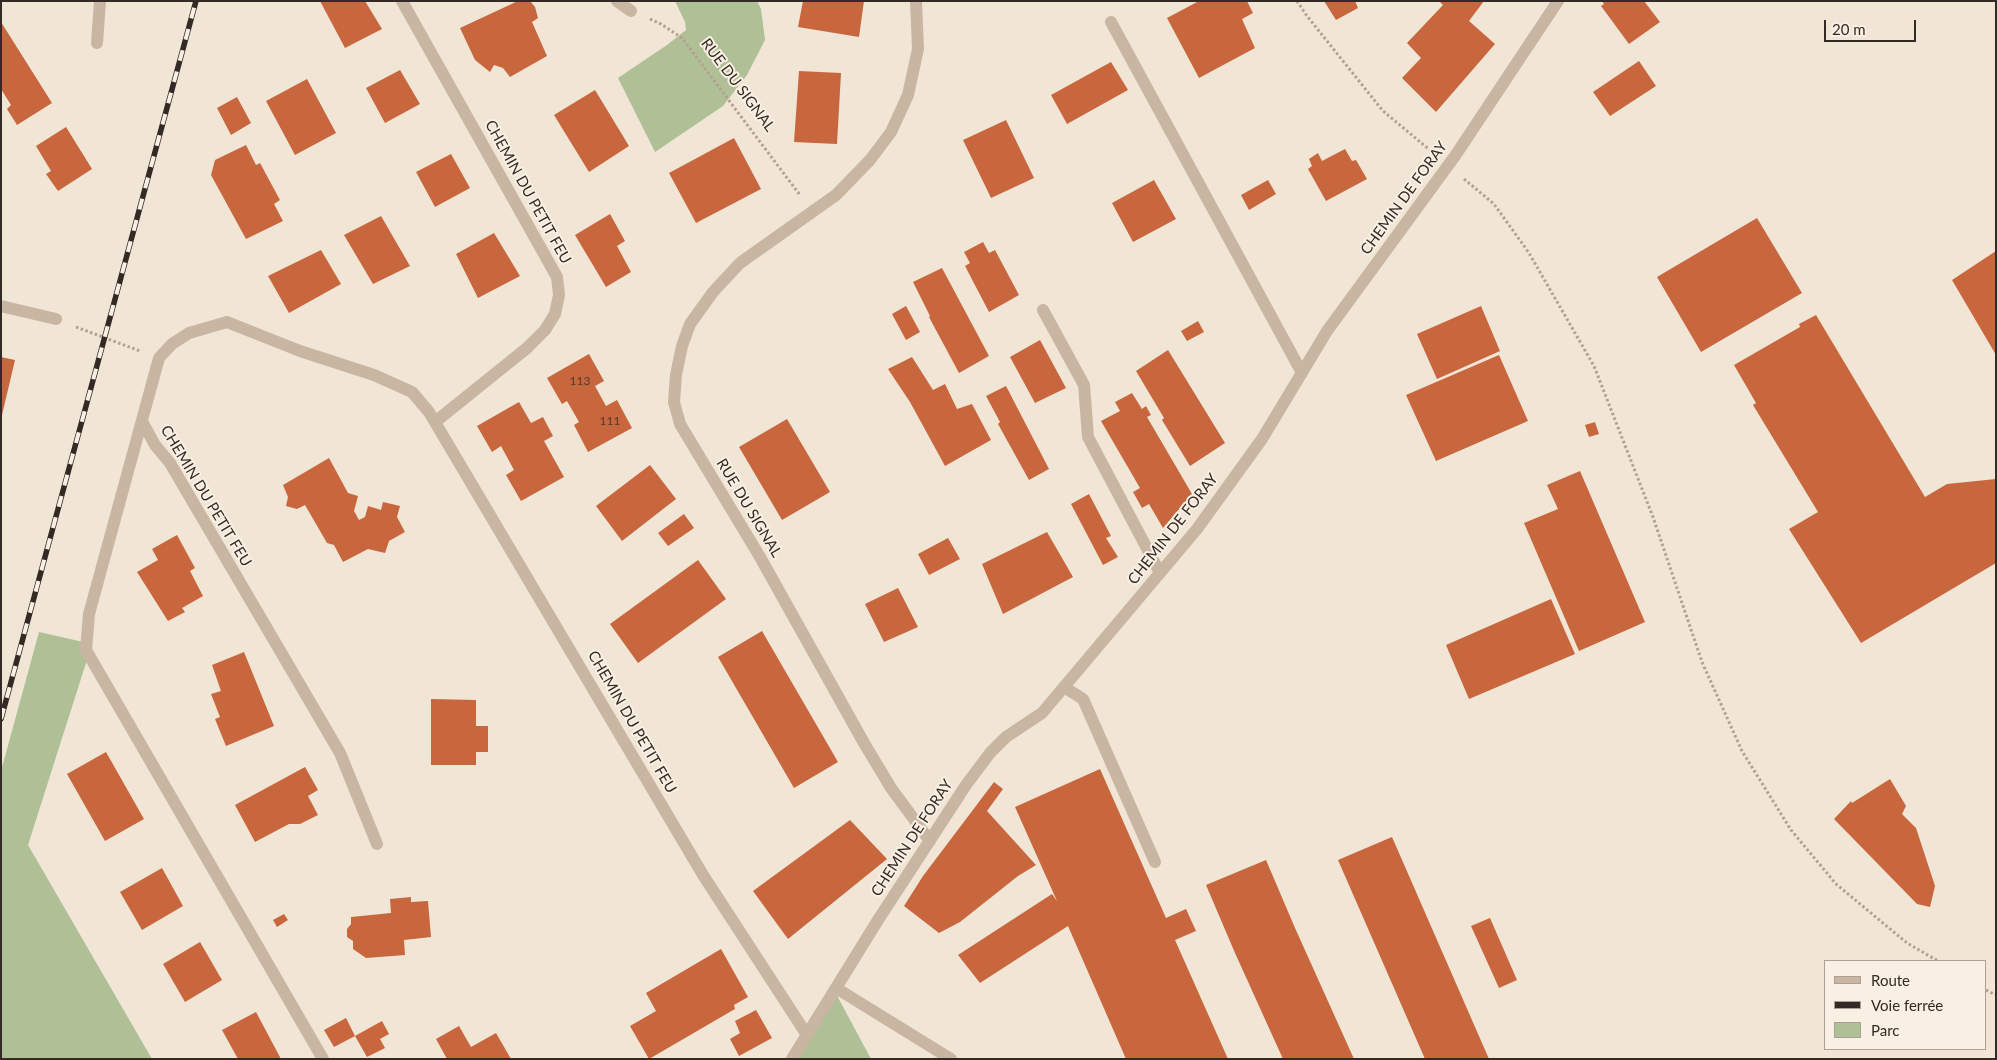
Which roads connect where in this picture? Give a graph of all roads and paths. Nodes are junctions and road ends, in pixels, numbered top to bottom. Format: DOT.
graph roads {
  1 [pos="100,1"];
  2 [pos="402,1"];
  3 [pos="618,1"];
  4 [pos="916,1"];
  5 [pos="1297,1"];
  6 [pos="1558,1"];
  7 [pos="630,11"];
  8 [pos="1111,22"];
  9 [pos="97,43"];
  10 [pos="1448,165"];
  11 [pos="813,212"];
  12 [pos="1,306"];
  13 [pos="1043,310"];
  14 [pos="56,319"];
  15 [pos="159,358"];
  16 [pos="1302,373"];
  17 [pos="435,422"];
  18 [pos="142,423"];
  19 [pos="1160,573"];
  20 [pos="1064,687"];
  21 [pos="930,841"];
  22 [pos="377,844"];
  23 [pos="1155,862"];
  24 [pos="1936,960"];
  25 [pos="836,988"];
  26 [pos="807,1035"];
  27 [pos="323,1059"];
  28 [pos="792,1059"];
  29 [pos="951,1059"];
  1 -- 9 [label="street"];
  2 -- 17 [label="street, CHEMIN DU PETIT FEU"];
  3 -- 7 [label="street"];
  4 -- 11 [label="street, RUE DU SIGNAL"];
  5 -- 10 [label="path"];
  6 -- 10 [label="street, CHEMIN DE FORAY"];
  7 -- 11 [label="path, RUE DU SIGNAL"];
  8 -- 16 [label="street"];
  10 -- 16 [label="street, CHEMIN DE FORAY"];
  10 -- 24 [label="path"];
  11 -- 21 [label="street, RUE DU SIGNAL"];
  12 -- 14 [label="street"];
  13 -- 19 [label="street"];
  14 -- 15 [label="path"];
  15 -- 17 [label="street, CHEMIN DU PETIT FEU"];
  15 -- 18 [label="street, CHEMIN DU PETIT FEU"];
  16 -- 19 [label="street, CHEMIN DE FORAY"];
  17 -- 26 [label="street, CHEMIN DU PETIT FEU"];
  18 -- 22 [label="street, CHEMIN DU PETIT FEU"];
  18 -- 27 [label="street"];
  19 -- 20 [label="street, CHEMIN DE FORAY"];
  20 -- 21 [label="street, CHEMIN DE FORAY"];
  20 -- 23 [label="street"];
  21 -- 25 [label="street, CHEMIN DE FORAY"];
  25 -- 26 [label="street, CHEMIN DE FORAY"];
  25 -- 29 [label="street"];
  26 -- 28 [label="street, CHEMIN DE FORAY"];
}
